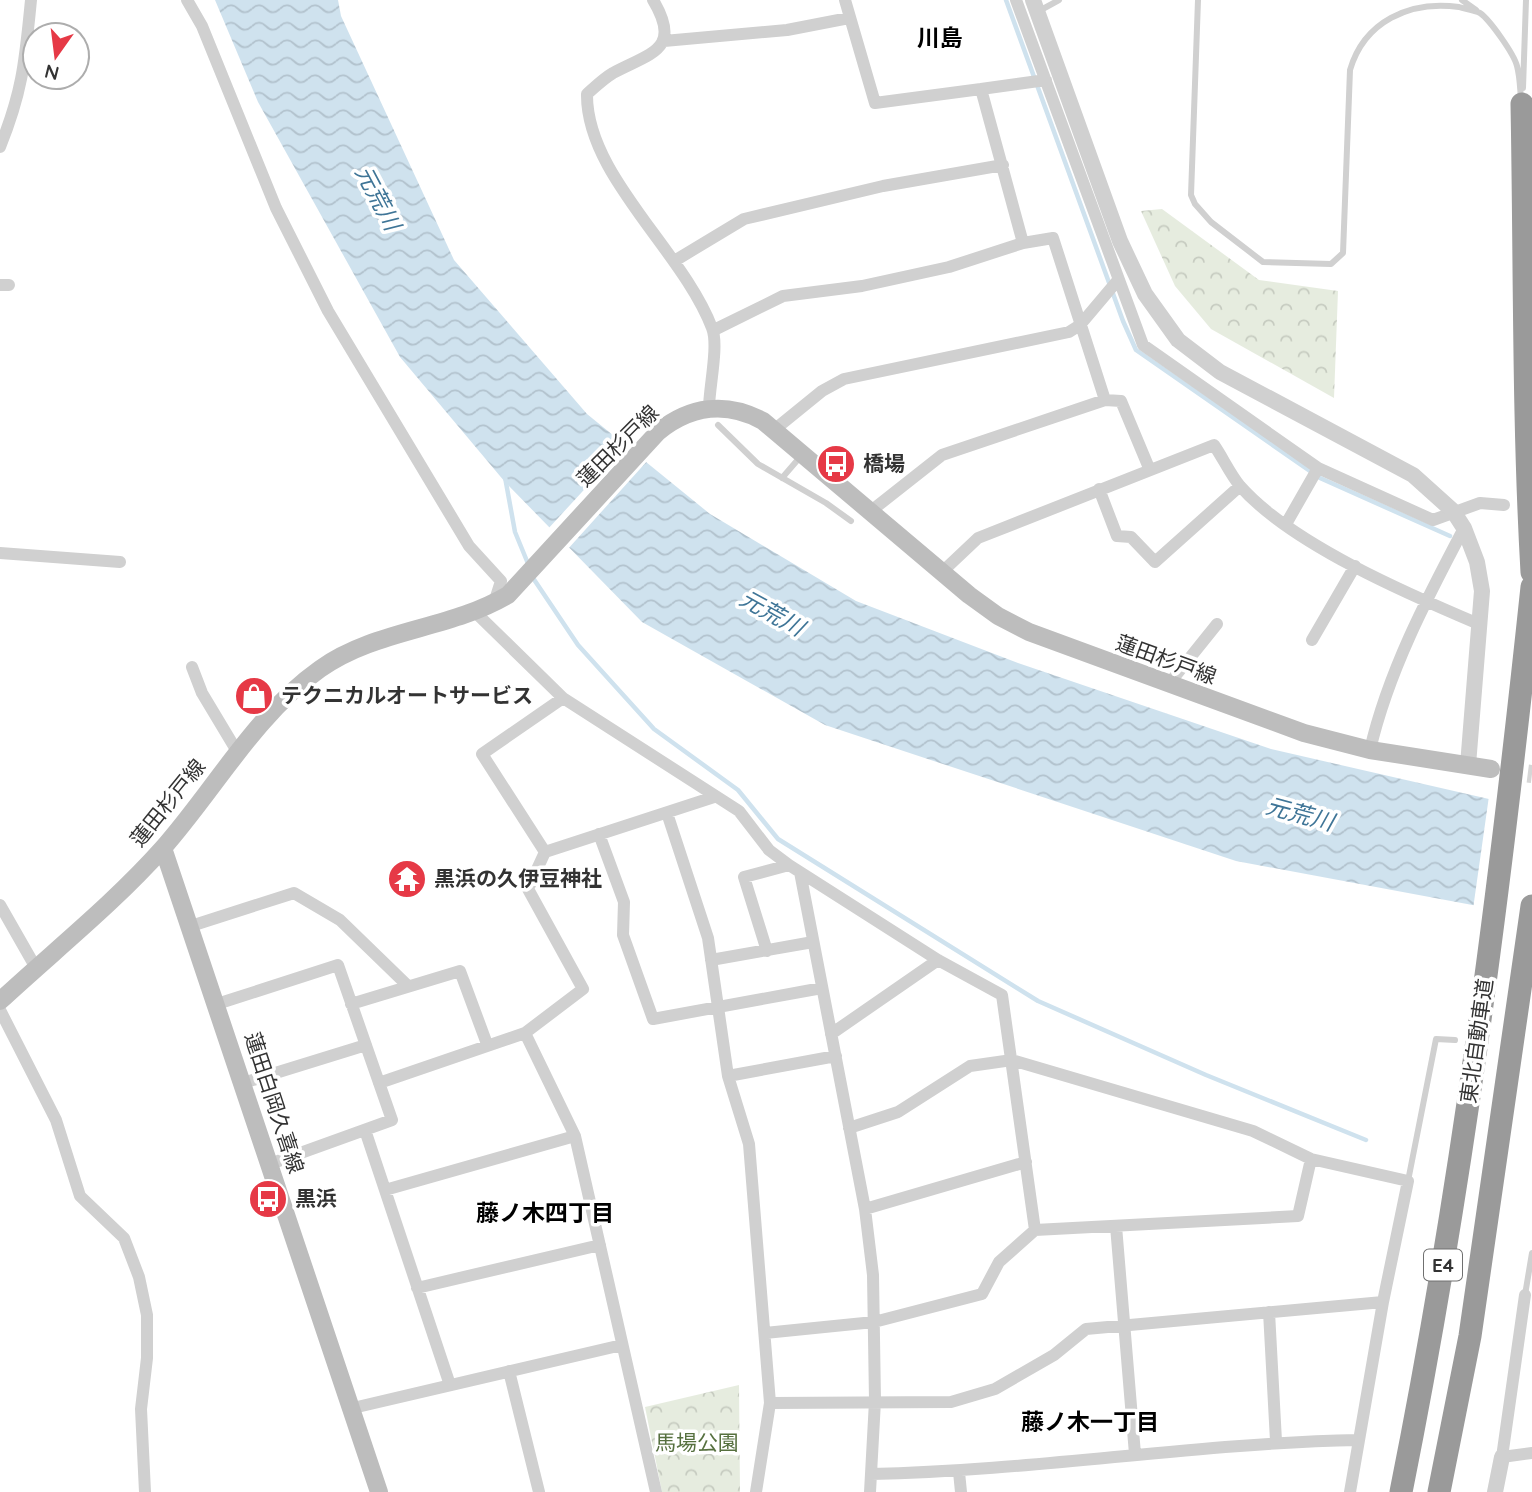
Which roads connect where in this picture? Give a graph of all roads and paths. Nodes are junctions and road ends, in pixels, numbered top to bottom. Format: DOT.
graph roads {
  1 [pos="31,0"];
  2 [pos="187,0"];
  3 [pos="653,0"];
  4 [pos="845,0"];
  5 [pos="1016,0"];
  6 [pos="1059,0"];
  7 [pos="1198,0"];
  8 [pos="1462,0"];
  9 [pos="1526,0"];
  10 [pos="1035,6"];
  11 [pos="1480,13"];
  12 [pos="849,18"];
  13 [pos="664,41"];
  14 [pos="1046,80"];
  15 [pos="981,89"];
  16 [pos="1522,104"];
  17 [pos="0,147"];
  18 [pos="1003,165"];
  19 [pos="1023,243"];
  20 [pos="676,260"];
  21 [pos="1118,280"];
  22 [pos="1080,325"];
  23 [pos="714,330"];
  24 [pos="1105,401"];
  25 [pos="709,408"];
  26 [pos="718,425"];
  27 [pos="774,430"];
  28 [pos="803,454"];
  29 [pos="1149,468"];
  30 [pos="1318,468"];
  31 [pos="782,478"];
  32 [pos="1240,486"];
  33 [pos="1099,489"];
  34 [pos="1504,505"];
  35 [pos="871,511"];
  36 [pos="1453,511"];
  37 [pos="850,521"];
  38 [pos="1286,524"];
  39 [pos="1464,528"];
  40 [pos="0,553"];
  41 [pos="120,562"];
  42 [pos="1355,566"];
  43 [pos="942,572"];
  44 [pos="1532,572"];
  45 [pos="1532,587"];
  46 [pos="1425,601"];
  47 [pos="494,603"];
  48 [pos="475,612"];
  49 [pos="1217,624"];
  50 [pos="1481,625"];
  51 [pos="1312,640"];
  52 [pos="192,667"];
  53 [pos="1168,685"];
  54 [pos="563,698"];
  55 [pos="1370,750"];
  56 [pos="237,753"];
  57 [pos="1468,765"];
  58 [pos="1491,769"];
  59 [pos="714,797"];
  60 [pos="667,813"];
  61 [pos="599,834"];
  62 [pos="163,848"];
  63 [pos="545,852"];
  64 [pos="794,868"];
  65 [pos="0,905"];
  66 [pos="1532,906"];
  67 [pos="191,926"];
  68 [pos="813,942"];
  69 [pos="767,951"];
  70 [pos="711,960"];
  71 [pos="938,960"];
  72 [pos="36,968"];
  73 [pos="407,985"];
  74 [pos="822,988"];
  75 [pos="0,1001"];
  76 [pos="217,1004"];
  77 [pos="351,1004"];
  78 [pos="717,1009"];
  79 [pos="0,1010"];
  80 [pos="525,1033"];
  81 [pos="831,1034"];
  82 [pos="1455,1040"];
  83 [pos="486,1044"];
  84 [pos="366,1045"];
  85 [pos="835,1056"];
  86 [pos="1012,1060"];
  87 [pos="729,1076"];
  88 [pos="243,1083"];
  89 [pos="379,1083"];
  90 [pos="849,1128"];
  91 [pos="365,1130"];
  92 [pos="575,1136"];
  93 [pos="1311,1159"];
  94 [pos="1026,1162"];
  95 [pos="270,1164"];
  96 [pos="1408,1181"];
  97 [pos="385,1191"];
  98 [pos="865,1209"];
  99 [pos="1116,1226"];
  100 [pos="1035,1230"];
  101 [pos="600,1244"];
  102 [pos="1532,1253"];
  103 [pos="417,1288"];
  104 [pos="1525,1295"];
  105 [pos="1383,1302"];
  106 [pos="1269,1312"];
  107 [pos="874,1322"];
  108 [pos="1125,1325"];
  109 [pos="765,1333"];
  110 [pos="622,1345"];
  111 [pos="509,1371"];
  112 [pos="450,1385"];
  113 [pos="875,1401"];
  114 [pos="770,1403"];
  115 [pos="353,1408"];
  116 [pos="1358,1440"];
  117 [pos="1276,1441"];
  118 [pos="1532,1453"];
  119 [pos="1135,1454"];
  120 [pos="1502,1457"];
  121 [pos="959,1472"];
  122 [pos="871,1474"];
  123 [pos="145,1492"];
  124 [pos="379,1492"];
  125 [pos="539,1492"];
  126 [pos="656,1492"];
  127 [pos="756,1492"];
  128 [pos="870,1492"];
  129 [pos="961,1492"];
  130 [pos="1350,1492"];
  131 [pos="1401,1492"];
  132 [pos="1439,1492"];
  133 [pos="1495,1492"];
  1 -- 17 [label="street"];
  2 -- 47 [label="street"];
  3 -- 13 [label="street"];
  4 -- 12 [label="street"];
  5 -- 14 [label="street"];
  6 -- 10 [label="lane"];
  7 -- 11 [label="lane"];
  8 -- 11 [label="lane"];
  9 -- 16 [label="lane"];
  10 -- 36 [label="street"];
  11 -- 16 [label="lane"];
  12 -- 13 [label="street"];
  12 -- 15 [label="street"];
  13 -- 20 [label="street"];
  14 -- 15 [label="street"];
  14 -- 21 [label="street"];
  15 -- 18 [label="street"];
  16 -- 44 [label="highway"];
  18 -- 19 [label="street"];
  18 -- 20 [label="street"];
  19 -- 22 [label="street"];
  19 -- 23 [label="street"];
  20 -- 23 [label="street"];
  21 -- 22 [label="street"];
  21 -- 30 [label="street"];
  22 -- 24 [label="street"];
  22 -- 27 [label="street"];
  23 -- 25 [label="street"];
  24 -- 29 [label="street"];
  24 -- 35 [label="street"];
  25 -- 27 [label="main road, 蓮田杉戸線"];
  25 -- 47 [label="main road, 蓮田杉戸線"];
  26 -- 31 [label="lane"];
  27 -- 28 [label="main road, 蓮田杉戸線"];
  28 -- 31 [label="lane"];
  28 -- 35 [label="main road, 蓮田杉戸線"];
  29 -- 32 [label="street"];
  29 -- 33 [label="street"];
  30 -- 36 [label="street"];
  30 -- 38 [label="street"];
  31 -- 37 [label="lane"];
  32 -- 33 [label="street"];
  32 -- 38 [label="street"];
  33 -- 43 [label="street"];
  34 -- 36 [label="street"];
  35 -- 43 [label="main road, 蓮田杉戸線"];
  36 -- 39 [label="street"];
  38 -- 42 [label="street"];
  39 -- 46 [label="street"];
  39 -- 50 [label="street"];
  40 -- 41 [label="street"];
  42 -- 46 [label="street"];
  42 -- 51 [label="street"];
  43 -- 53 [label="main road, 蓮田杉戸線"];
  45 -- 131 [label="highway, 東北自動車道 / E4"];
  46 -- 50 [label="street"];
  46 -- 55 [label="street"];
  47 -- 48 [label="main road, 蓮田杉戸線"];
  48 -- 54 [label="street"];
  48 -- 56 [label="main road, 蓮田杉戸線"];
  49 -- 53 [label="street"];
  50 -- 57 [label="street"];
  52 -- 56 [label="street"];
  53 -- 55 [label="main road, 蓮田杉戸線"];
  54 -- 59 [label="street"];
  54 -- 63 [label="street"];
  55 -- 57 [label="main road, 蓮田杉戸線"];
  56 -- 62 [label="main road, 蓮田杉戸線"];
  57 -- 58 [label="main road, 蓮田杉戸線"];
  59 -- 60 [label="street"];
  59 -- 64 [label="street"];
  60 -- 61 [label="street"];
  60 -- 70 [label="street"];
  61 -- 63 [label="street"];
  61 -- 78 [label="street"];
  62 -- 67 [label="main road, 蓮田白岡久喜線"];
  62 -- 72 [label="main road, 蓮田杉戸線"];
  63 -- 80 [label="street"];
  64 -- 68 [label="street"];
  64 -- 69 [label="street"];
  64 -- 71 [label="street"];
  65 -- 72 [label="street"];
  66 -- 132 [label="highway, 東北自動車道 / E4"];
  67 -- 73 [label="street"];
  67 -- 76 [label="main road, 蓮田白岡久喜線"];
  68 -- 69 [label="street"];
  68 -- 74 [label="street"];
  69 -- 70 [label="street"];
  70 -- 78 [label="street"];
  71 -- 81 [label="street"];
  71 -- 86 [label="street"];
  72 -- 75 [label="main road, 蓮田杉戸線"];
  73 -- 77 [label="street"];
  73 -- 83 [label="street"];
  74 -- 78 [label="street"];
  74 -- 81 [label="street"];
  76 -- 77 [label="street"];
  76 -- 88 [label="main road, 蓮田白岡久喜線"];
  77 -- 84 [label="street"];
  78 -- 87 [label="street"];
  79 -- 123 [label="street"];
  80 -- 83 [label="street"];
  80 -- 92 [label="street"];
  81 -- 85 [label="street"];
  82 -- 96 [label="lane"];
  83 -- 89 [label="street"];
  84 -- 88 [label="street"];
  84 -- 89 [label="street"];
  85 -- 87 [label="street"];
  85 -- 90 [label="street"];
  86 -- 90 [label="street"];
  86 -- 93 [label="street"];
  86 -- 94 [label="street"];
  87 -- 109 [label="street"];
  88 -- 95 [label="main road, 蓮田白岡久喜線"];
  89 -- 91 [label="street"];
  90 -- 98 [label="street"];
  91 -- 95 [label="street"];
  91 -- 97 [label="street"];
  92 -- 97 [label="street"];
  92 -- 101 [label="street"];
  93 -- 96 [label="street"];
  93 -- 99 [label="street"];
  94 -- 98 [label="street"];
  94 -- 100 [label="street"];
  95 -- 115 [label="main road, 蓮田白岡久喜線"];
  96 -- 105 [label="street"];
  97 -- 103 [label="street"];
  98 -- 107 [label="street"];
  99 -- 100 [label="street"];
  99 -- 108 [label="street"];
  100 -- 107 [label="street"];
  101 -- 103 [label="street"];
  101 -- 110 [label="street"];
  102 -- 104 [label="lane"];
  103 -- 112 [label="street"];
  104 -- 120 [label="street"];
  105 -- 106 [label="street"];
  105 -- 116 [label="street"];
  106 -- 108 [label="street"];
  106 -- 117 [label="street"];
  107 -- 109 [label="street"];
  107 -- 113 [label="street"];
  108 -- 113 [label="street"];
  108 -- 119 [label="street"];
  109 -- 114 [label="street"];
  110 -- 111 [label="street"];
  110 -- 126 [label="street"];
  111 -- 112 [label="street"];
  111 -- 125 [label="street"];
  112 -- 115 [label="street"];
  113 -- 114 [label="street"];
  113 -- 122 [label="street"];
  114 -- 127 [label="street"];
  115 -- 124 [label="main road, 蓮田白岡久喜線"];
  116 -- 117 [label="street"];
  116 -- 130 [label="street"];
  117 -- 119 [label="street"];
  118 -- 120 [label="street"];
  119 -- 121 [label="street"];
  120 -- 133 [label="street"];
  121 -- 122 [label="street"];
  121 -- 129 [label="street"];
  122 -- 128 [label="street"];
}
